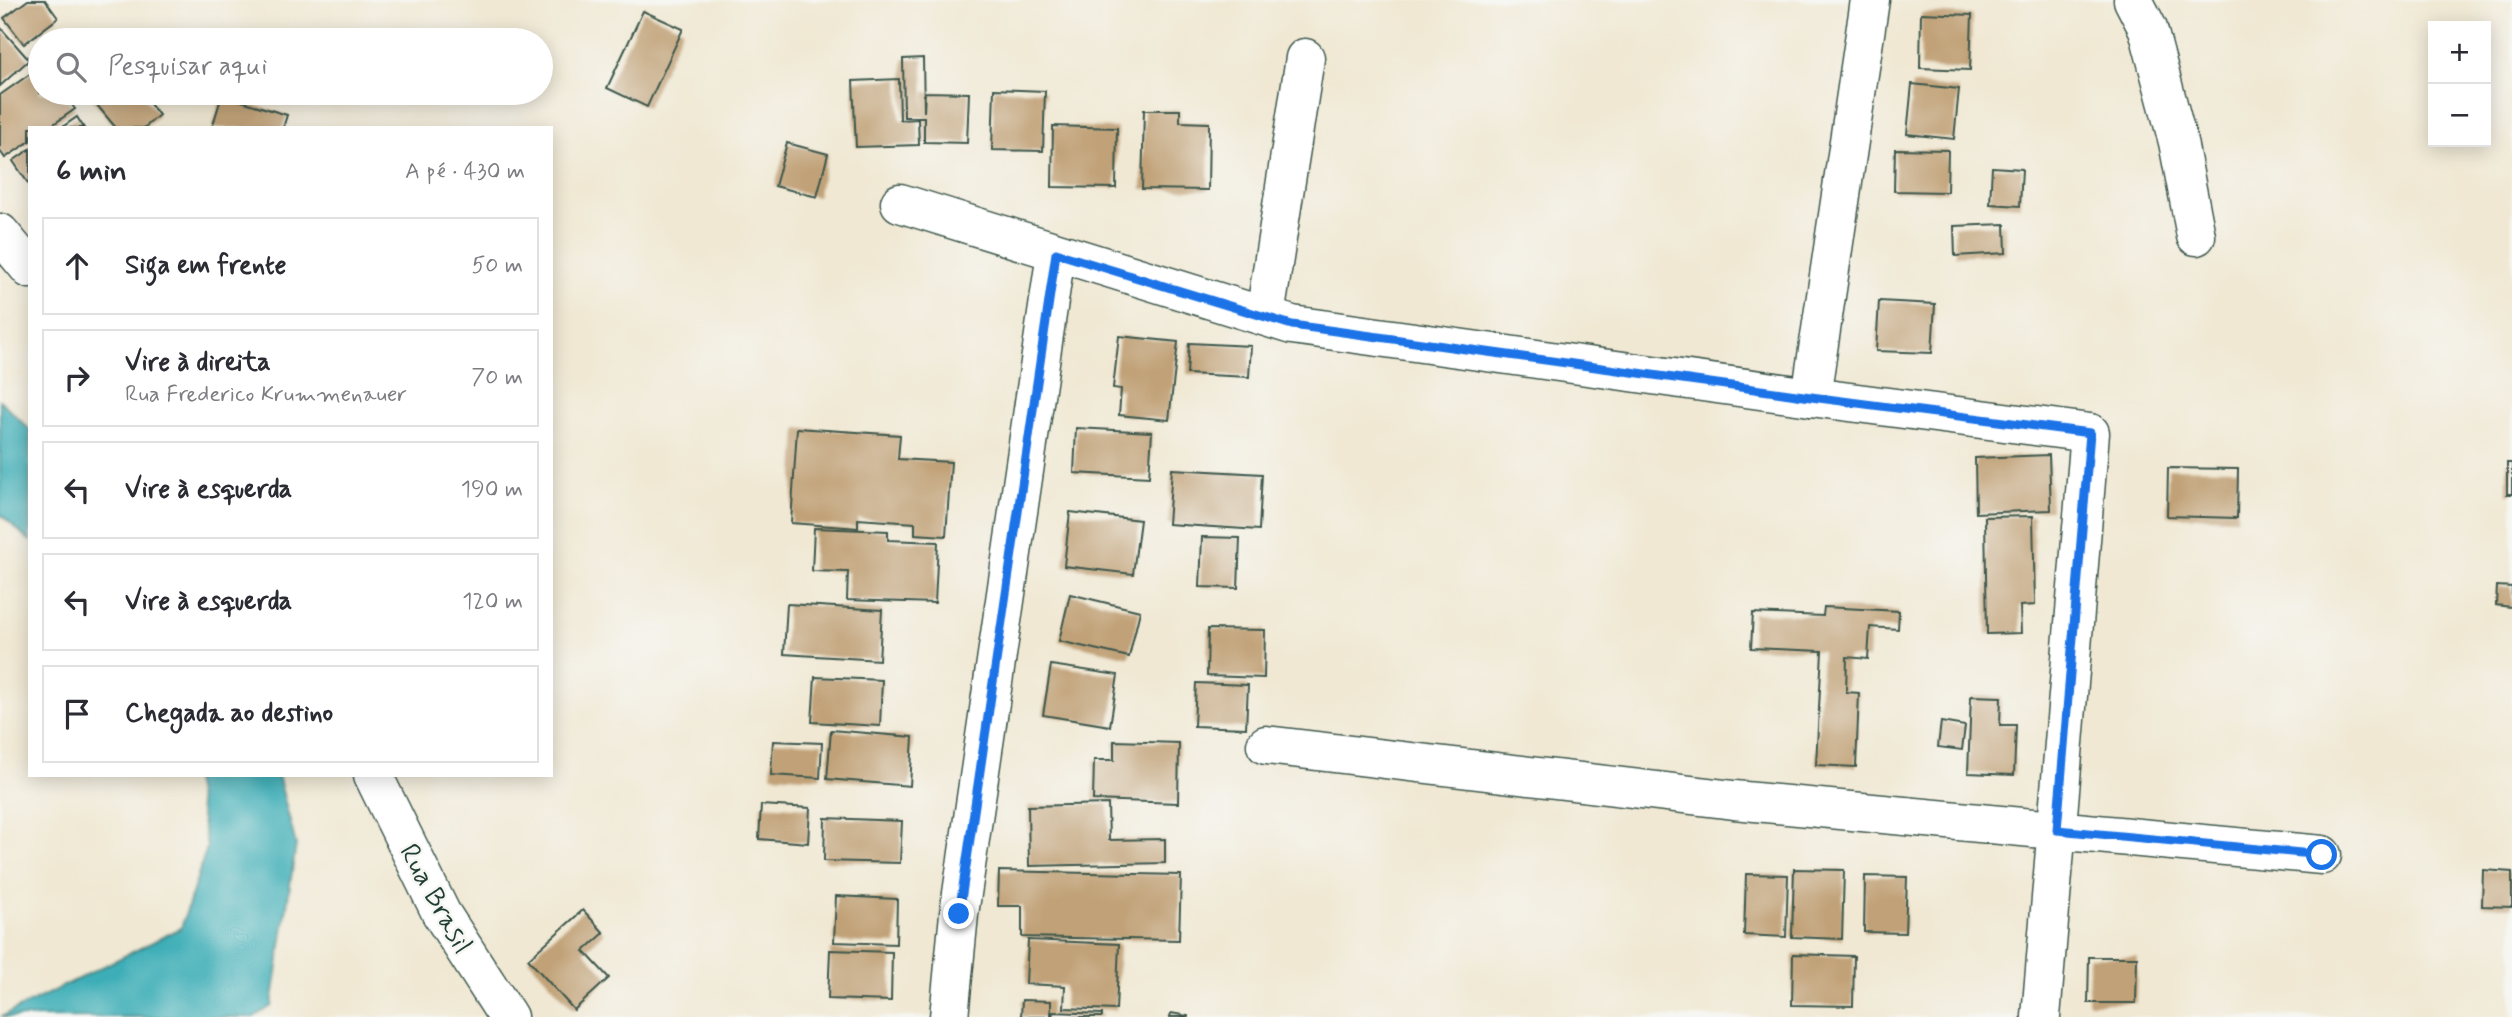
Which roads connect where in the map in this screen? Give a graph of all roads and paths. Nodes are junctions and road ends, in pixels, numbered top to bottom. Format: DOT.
graph roads {
  1 [pos="1870,0"];
  2 [pos="2133,0"];
  3 [pos="1305,58"];
  4 [pos="901,203"];
  5 [pos="0,233"];
  6 [pos="2196,236"];
  7 [pos="1056,253"];
  8 [pos="28,267"];
  9 [pos="1265,316"];
  10 [pos="1811,397"];
  11 [pos="1266,746"];
  12 [pos="374,777"];
  13 [pos="2057,830"];
  14 [pos="2322,855"];
  15 [pos="508,1017"];
  16 [pos="949,1017"];
  17 [pos="2041,1017"];
  1 -- 10 [label="street"];
  2 -- 6 [label="street"];
  3 -- 9 [label="street"];
  4 -- 7 [label="street"];
  5 -- 8 [label="street"];
  7 -- 9 [label="street"];
  7 -- 16 [label="street"];
  9 -- 10 [label="street"];
  10 -- 13 [label="street"];
  11 -- 13 [label="street"];
  12 -- 15 [label="street, Rua Brasil"];
  13 -- 14 [label="street"];
  13 -- 17 [label="street"];
}
